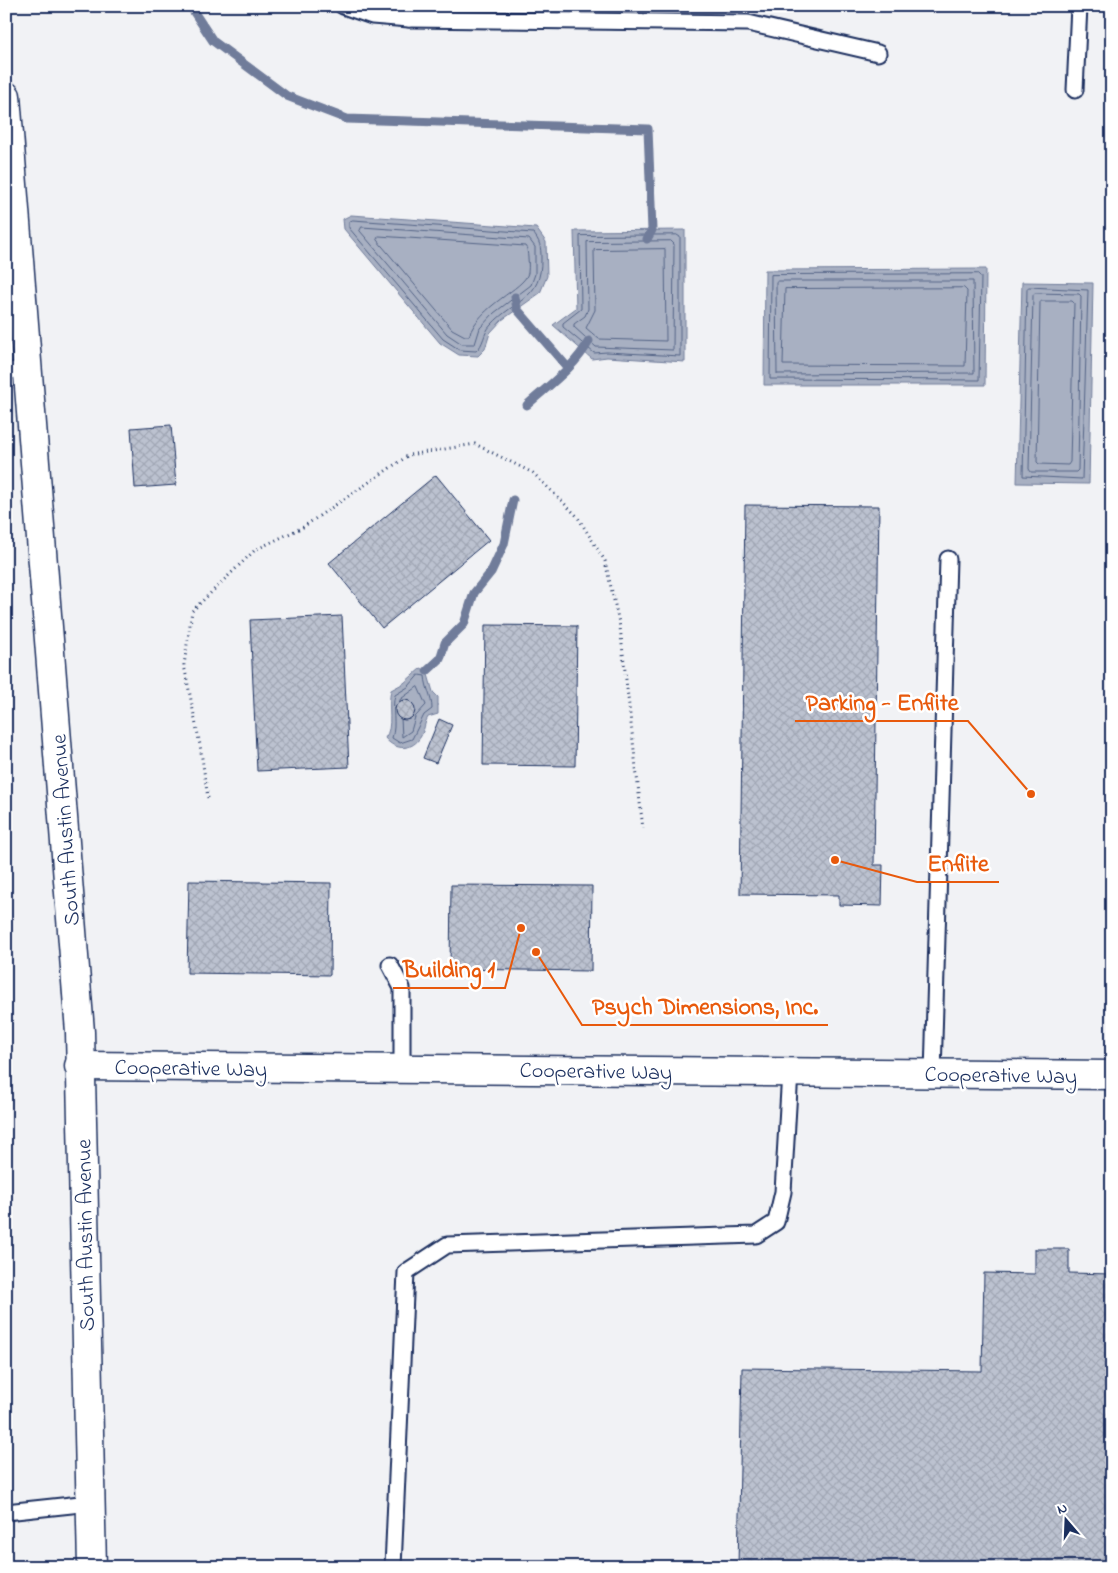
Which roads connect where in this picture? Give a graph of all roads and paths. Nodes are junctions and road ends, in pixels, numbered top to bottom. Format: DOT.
graph roads {
  1 [pos="343,6"];
  2 [pos="1079,6"];
  3 [pos="409,13"];
  4 [pos="679,14"];
  5 [pos="878,53"];
  6 [pos="1075,90"];
  7 [pos="6,96"];
  8 [pos="17,370"];
  9 [pos="948,559"];
  10 [pos="208,798"];
  11 [pos="643,829"];
  12 [pos="390,965"];
  13 [pos="79,1066"];
  14 [pos="402,1068"];
  15 [pos="790,1072"];
  16 [pos="933,1074"];
  17 [pos="1112,1075"];
  18 [pos="90,1503"];
  19 [pos="6,1512"];
  20 [pos="92,1567"];
  21 [pos="393,1567"];
  1 -- 3 [label="lane"];
  2 -- 6 [label="lane"];
  3 -- 4 [label="lane"];
  4 -- 5 [label="lane"];
  7 -- 8 [label="main road, South Austin Avenue"];
  8 -- 13 [label="main road, South Austin Avenue"];
  9 -- 16 [label="lane"];
  10 -- 11 [label="path"];
  12 -- 14 [label="lane"];
  13 -- 14 [label="main road, Cooperative Way"];
  13 -- 18 [label="main road, South Austin Avenue"];
  14 -- 15 [label="main road, Cooperative Way"];
  15 -- 16 [label="main road, Cooperative Way"];
  15 -- 21 [label="lane"];
  16 -- 17 [label="main road, Cooperative Way"];
  18 -- 19 [label="lane"];
  18 -- 20 [label="main road, South Austin Avenue"];
}
